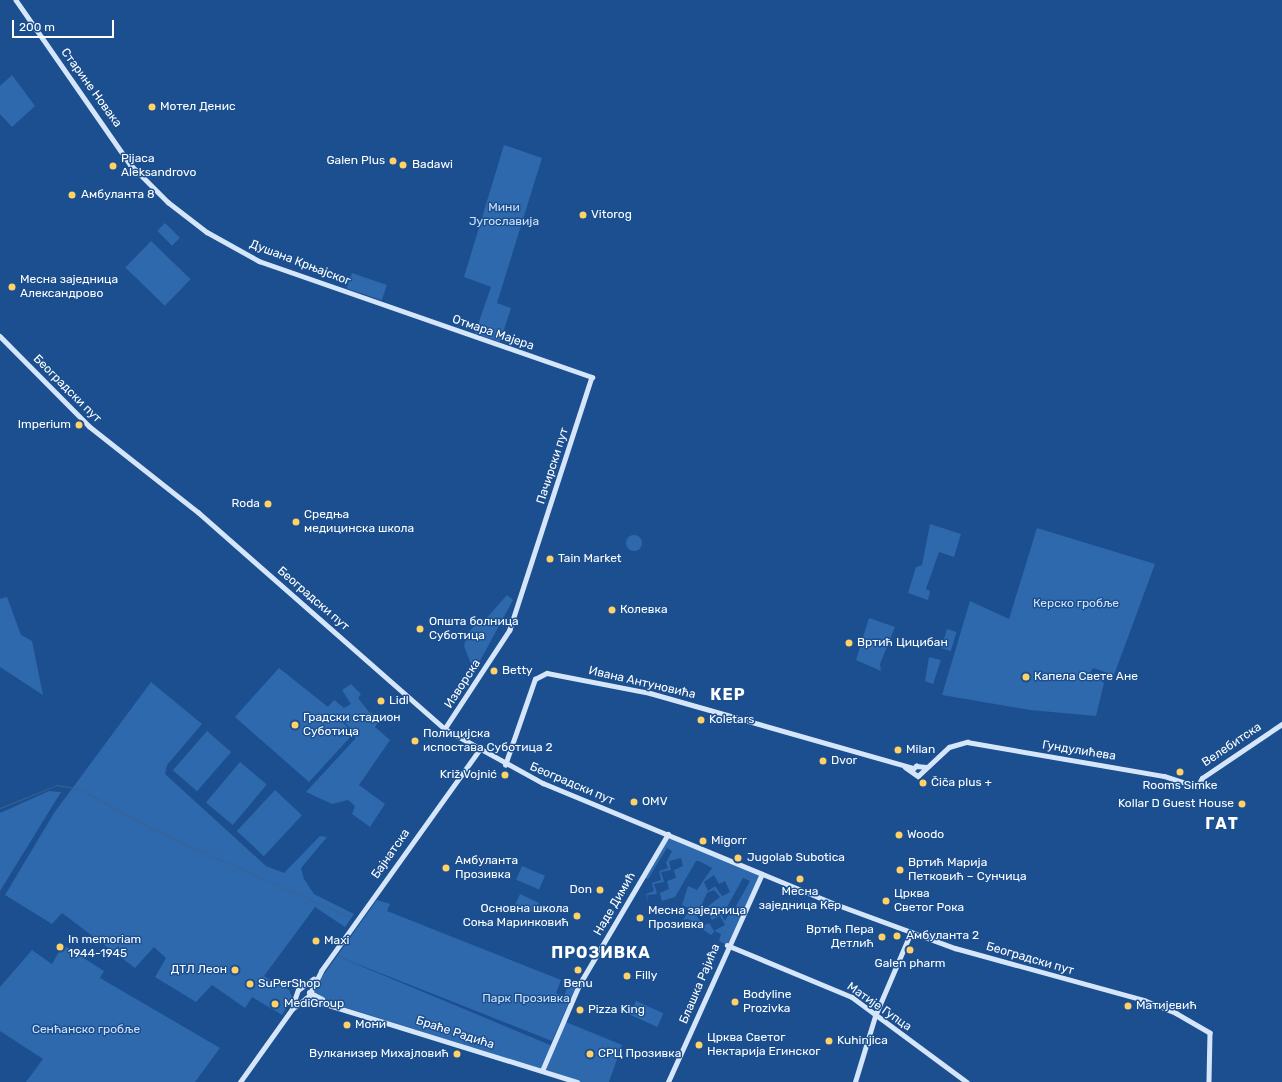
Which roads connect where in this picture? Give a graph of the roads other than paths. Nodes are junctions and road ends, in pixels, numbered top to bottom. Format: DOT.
graph roads {
  1 [pos="16,0"];
  2 [pos="151,186"];
  3 [pos="388,308"];
  4 [pos="0,336"];
  5 [pos="592,377"];
  6 [pos="533,562"];
  7 [pos="1282,724"];
  8 [pos="445,729"];
  9 [pos="479,750"];
  10 [pos="506,765"];
  11 [pos="912,770"];
  12 [pos="922,770"];
  13 [pos="1197,787"];
  14 [pos="668,834"];
  15 [pos="762,874"];
  16 [pos="911,932"];
  17 [pos="727,945"];
  18 [pos="321,971"];
  19 [pos="303,987"];
  20 [pos="309,992"];
  21 [pos="298,995"];
  22 [pos="305,999"];
  23 [pos="326,1002"];
  24 [pos="875,1016"];
  25 [pos="286,1017"];
  26 [pos="542,1072"];
  27 [pos="240,1082"];
  28 [pos="577,1082"];
  29 [pos="668,1082"];
  30 [pos="855,1082"];
  31 [pos="966,1082"];
  32 [pos="1209,1082"];
  1 -- 2 [label="street, Старине Новака"];
  2 -- 3 [label="street, Душана Крњајског"];
  3 -- 5 [label="street, Отмара Мајера"];
  4 -- 8 [label="street, Београдски пут"];
  5 -- 6 [label="street, Пачирски пут"];
  6 -- 8 [label="street, Изворска"];
  7 -- 13 [label="street, Велебитска"];
  8 -- 9 [label="street, Београдски пут"];
  9 -- 10 [label="street, Београдски пут"];
  9 -- 18 [label="street, Бајнатска"];
  10 -- 11 [label="street, Ивана Антуновића"];
  10 -- 14 [label="street, Београдски пут"];
  11 -- 12 [label="street"];
  11 -- 12 [label="street"];
  12 -- 13 [label="street, Гундулићева"];
  14 -- 15 [label="street, Београдски пут"];
  14 -- 26 [label="street, Наде Димић"];
  15 -- 16 [label="street, Београдски пут"];
  15 -- 17 [label="street, Блашка Рајића"];
  16 -- 24 [label="street"];
  16 -- 32 [label="street, Београдски пут"];
  17 -- 24 [label="street, Матије Гупца"];
  17 -- 29 [label="street, Блашка Рајића"];
  18 -- 19 [label="street, Бајнатска"];
  18 -- 20 [label="street, Бајнатска"];
  19 -- 20 [label="street"];
  19 -- 21 [label="street, Бајнатска"];
  20 -- 22 [label="street, Бајнатска"];
  20 -- 23 [label="street, Браће Радића"];
  21 -- 22 [label="street"];
  21 -- 25 [label="street, Бајнатска"];
  22 -- 23 [label="street, Браће Радића"];
  22 -- 25 [label="street, Бајнатска"];
  23 -- 26 [label="street, Браће Радића"];
  24 -- 30 [label="street"];
  24 -- 31 [label="street, Матије Гупца"];
  25 -- 27 [label="street, Бајнатска"];
  26 -- 28 [label="street, Браће Радића"];
}
